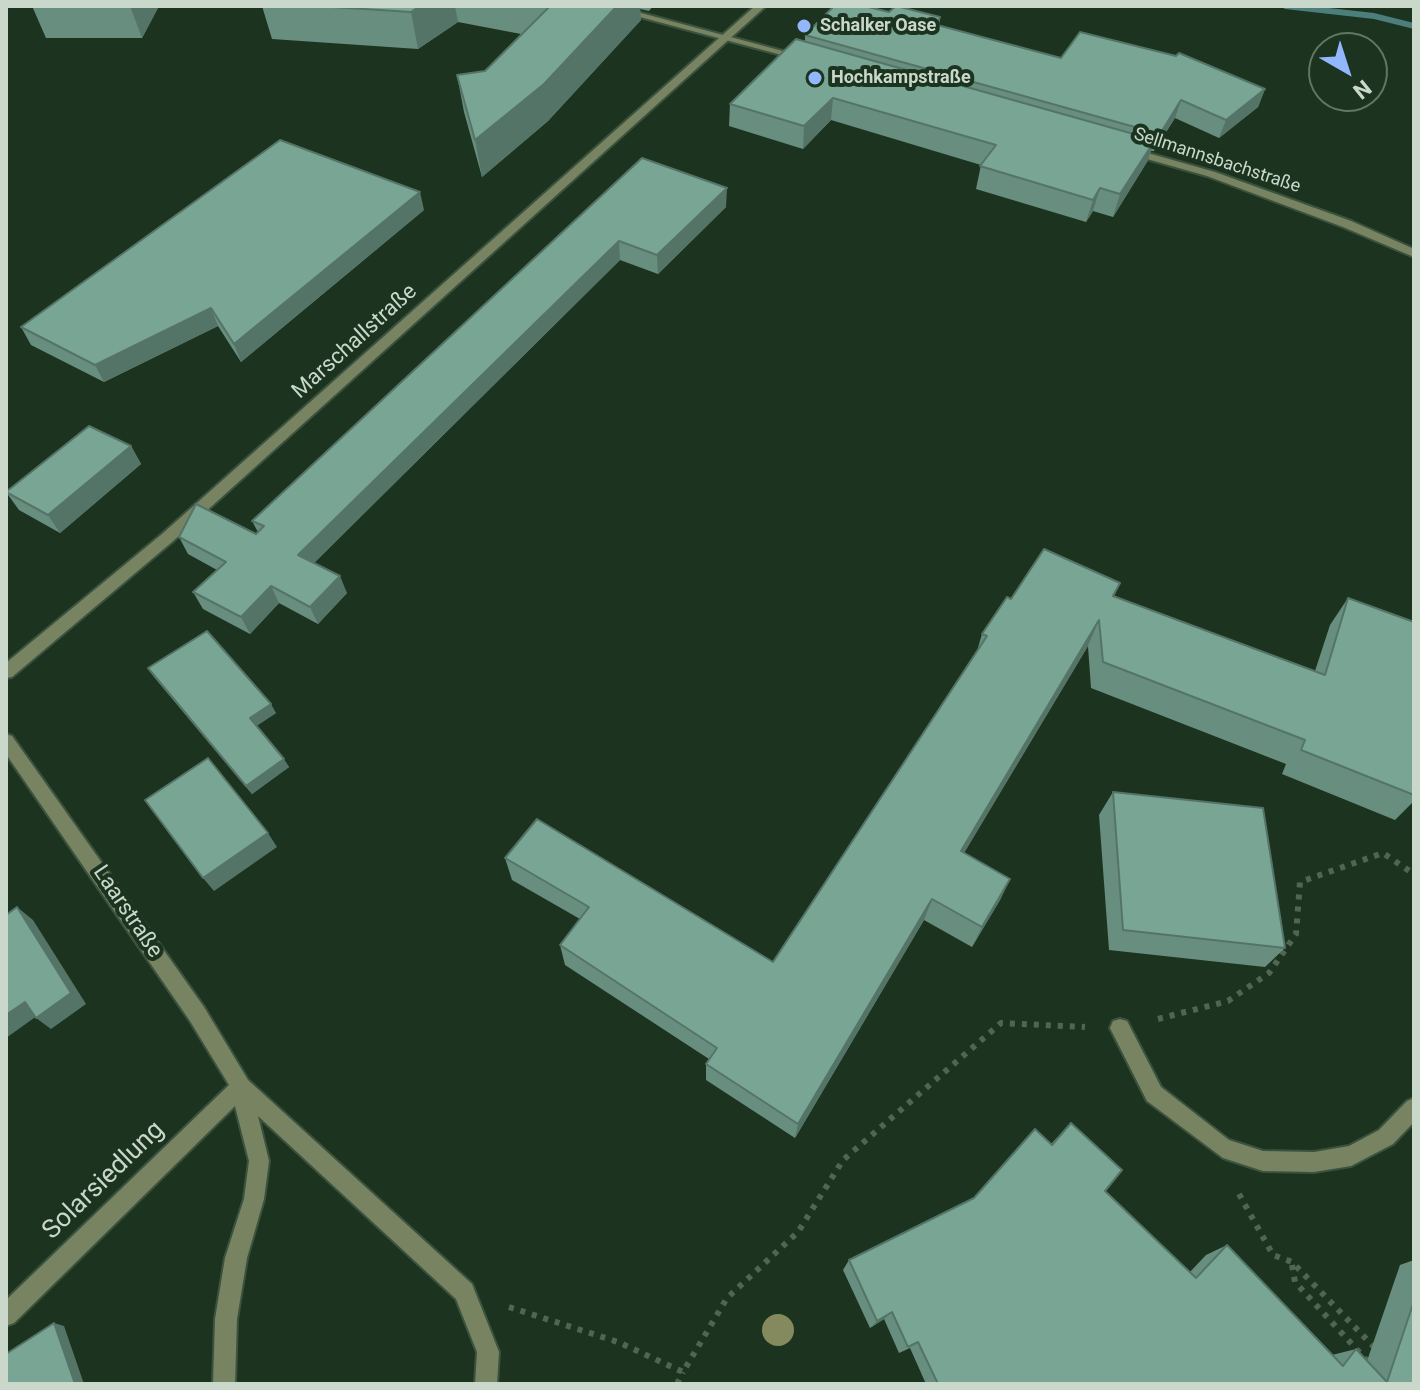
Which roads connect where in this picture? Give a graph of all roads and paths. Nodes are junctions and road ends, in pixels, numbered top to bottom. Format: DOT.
graph roads {
  1 [pos="604,6"];
  2 [pos="761,6"];
  3 [pos="727,36"];
  4 [pos="818,62"];
  5 [pos="1121,148"];
  6 [pos="1414,253"];
  7 [pos="6,672"];
  8 [pos="6,741"];
  9 [pos="1414,874"];
  10 [pos="1120,1028"];
  11 [pos="241,1087"];
  12 [pos="1414,1108"];
  13 [pos="1223,1148"];
  14 [pos="1292,1262"];
  15 [pos="464,1292"];
  16 [pos="6,1315"];
  17 [pos="1378,1352"];
  18 [pos="1376,1370"];
  19 [pos="683,1372"];
  20 [pos="224,1384"];
  21 [pos="486,1384"];
  22 [pos="677,1384"];
  1 -- 3 [label="street"];
  2 -- 3 [label="street"];
  3 -- 4 [label="street"];
  3 -- 7 [label="street, Marschallstraße"];
  5 -- 6 [label="street, Sellmannsbachstraße"];
  8 -- 11 [label="street, Laarstraße"];
  9 -- 10 [label="path"];
  10 -- 13 [label="street"];
  10 -- 19 [label="path"];
  11 -- 15 [label="street, Laarstraße"];
  11 -- 16 [label="street, Solarsiedlung"];
  11 -- 20 [label="street, Laarstraße"];
  12 -- 13 [label="street"];
  13 -- 14 [label="path"];
  14 -- 17 [label="path"];
  14 -- 18 [label="path"];
  15 -- 19 [label="path"];
  15 -- 21 [label="street, Laarstraße"];
  19 -- 22 [label="path"];
}
